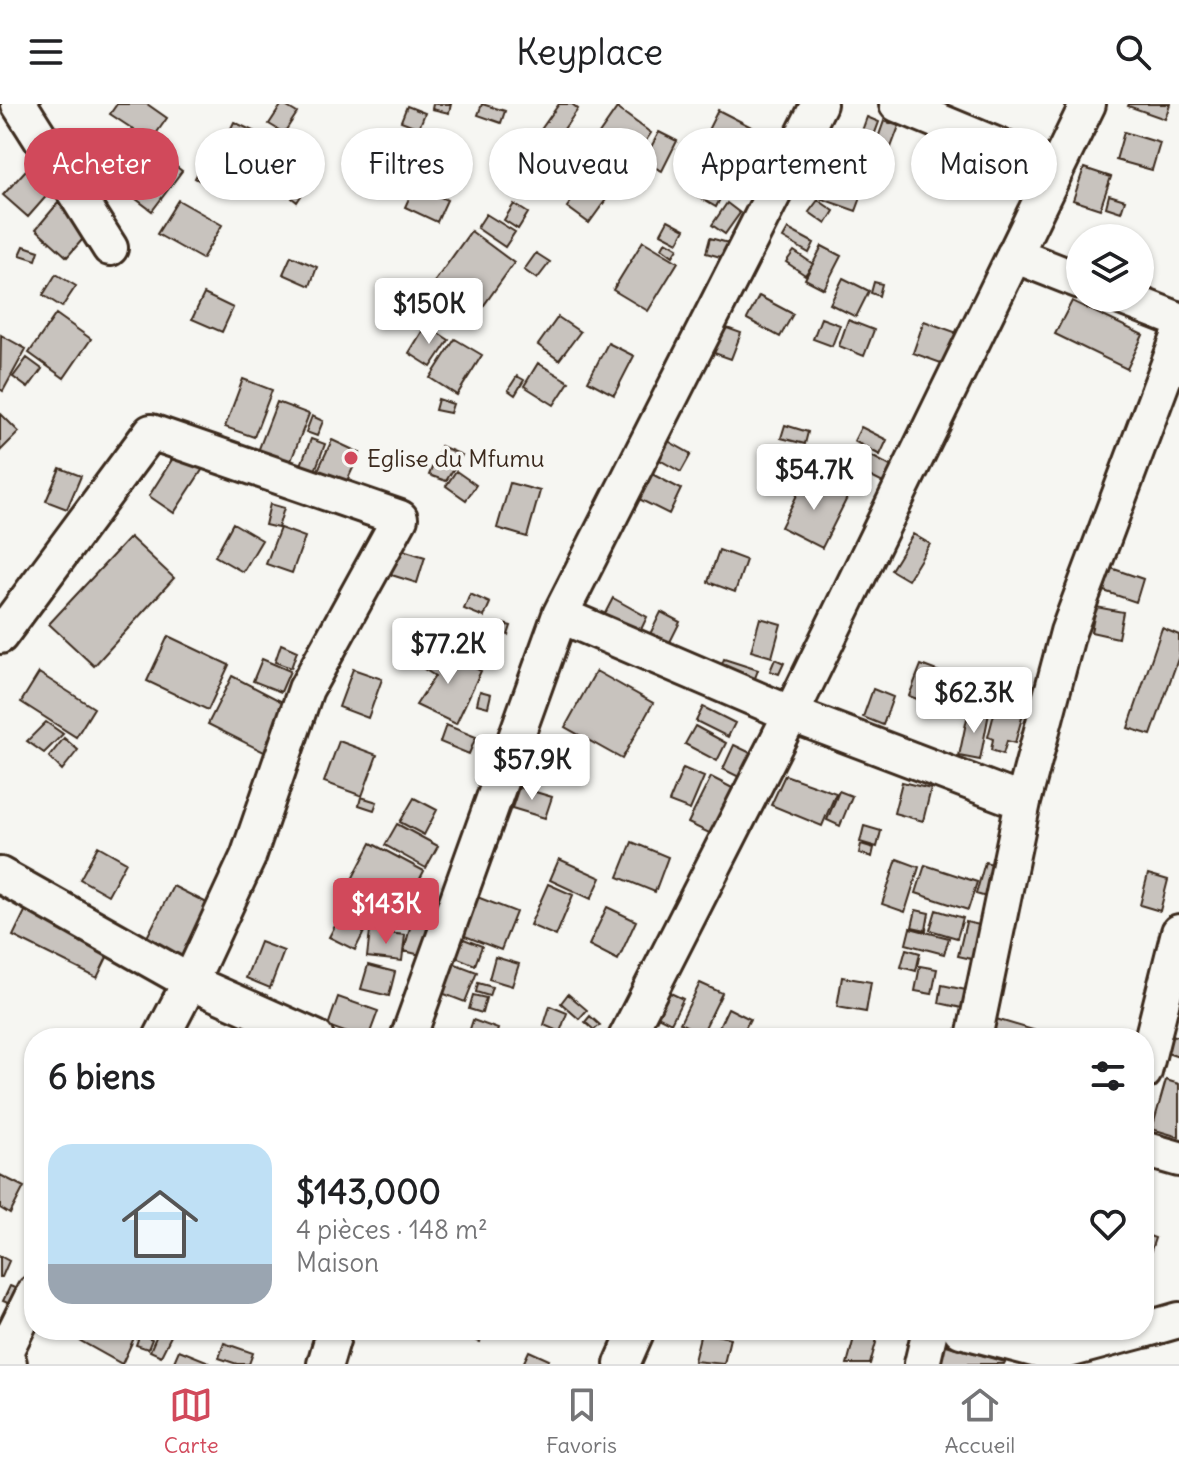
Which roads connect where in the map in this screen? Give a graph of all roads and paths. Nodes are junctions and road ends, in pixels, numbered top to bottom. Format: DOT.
graph roads {
  1 [pos="19,104"];
  2 [pos="819,104"];
  3 [pos="897,104"];
  4 [pos="1088,104"];
  5 [pos="955,128"];
  6 [pos="1057,168"];
  7 [pos="1041,200"];
  8 [pos="110,248"];
  9 [pos="1014,255"];
  10 [pos="1066,275"];
  11 [pos="1154,310"];
  12 [pos="1179,320"];
  13 [pos="1179,337"];
  14 [pos="560,615"];
  15 [pos="0,636"];
  16 [pos="791,714"];
  17 [pos="1023,802"];
  18 [pos="0,875"];
  19 [pos="1179,932"];
  20 [pos="190,982"];
  21 [pos="166,1028"];
  22 [pos="294,1028"];
  23 [pos="412,1028"];
  24 [pos="631,1028"];
  25 [pos="976,1028"];
  26 [pos="1154,1032"];
  27 [pos="1154,1152"];
  28 [pos="1179,1159"];
  29 [pos="24,1314"];
  30 [pos="1179,1320"];
  31 [pos="1154,1327"];
  32 [pos="332,1340"];
  33 [pos="633,1340"];
  34 [pos="928,1340"];
  35 [pos="999,1340"];
  36 [pos="1106,1340"];
  37 [pos="1,1362"];
  38 [pos="325,1364"];
  39 [pos="622,1364"];
  40 [pos="922,1364"];
  1 -- 8 [label="street"];
  2 -- 14 [label="street"];
  3 -- 5 [label="street"];
  4 -- 6 [label="street"];
  7 -- 9 [label="street"];
  9 -- 10 [label="street"];
  9 -- 16 [label="street"];
  11 -- 12 [label="street"];
  13 -- 17 [label="street"];
  14 -- 16 [label="street"];
  14 -- 23 [label="street"];
  15 -- 20 [label="street"];
  16 -- 17 [label="street"];
  16 -- 24 [label="street"];
  17 -- 25 [label="street"];
  18 -- 20 [label="street"];
  19 -- 26 [label="street"];
  20 -- 21 [label="street"];
  20 -- 22 [label="street"];
  27 -- 28 [label="street"];
  29 -- 37 [label="street"];
  30 -- 31 [label="street"];
  32 -- 38 [label="street"];
  33 -- 39 [label="street"];
  34 -- 40 [label="street"];
  35 -- 36 [label="street"];
}
